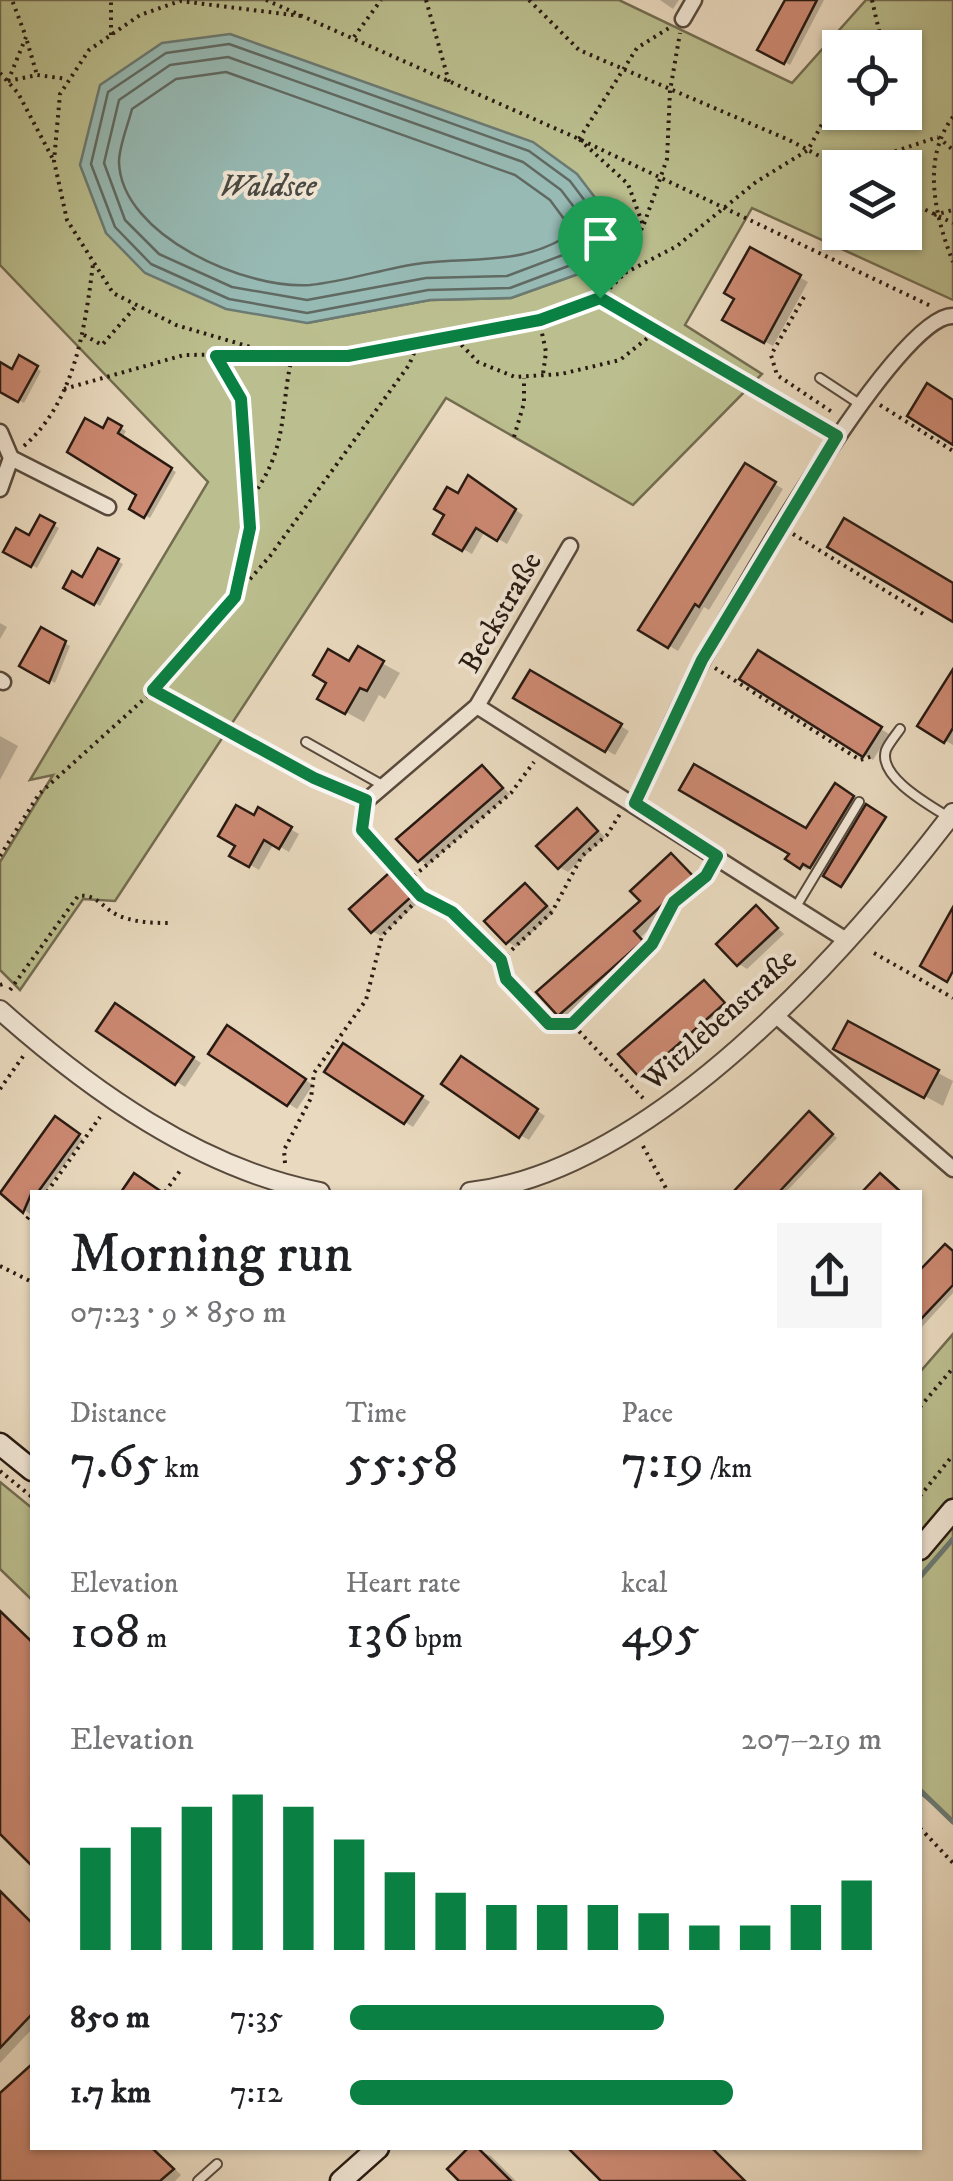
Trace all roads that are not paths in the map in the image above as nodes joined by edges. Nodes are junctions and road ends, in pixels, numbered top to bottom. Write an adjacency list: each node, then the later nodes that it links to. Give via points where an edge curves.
1 (694, 0): 2 (street)
2 (683, 18)
3 (951, 315): 5 (street, via 917,336)
4 (820, 378): 5 (lane)
5 (864, 401): 16 (street, via 702,660)
6 (0, 432): 7 (street)
7 (11, 458): 8 (street); 9 (street)
8 (0, 489)
9 (108, 507)
10 (570, 546): 11 (street, Beckstraße)
11 (476, 706): 14 (street, Beckstraße); 16 (street, Beckstraße)
12 (900, 729): 18 (lane, via 885,752 886,765)
13 (306, 742): 14 (lane)
14 (384, 786): 15 (street, Beckstraße)
15 (366, 800)
16 (632, 802): 19 (street, Beckstraße)
17 (859, 802): 19 (lane)
18 (951, 816): 20 (street, Witzlebenstraße)
19 (797, 905): 20 (street, Beckstraße)
20 (846, 940): 22 (street, Witzlebenstraße)
21 (0, 1010): 25 (street, via 60,1061 208,1157)
22 (774, 1014): 23 (street); 24 (street, Witzlebenstraße, via 630,1133)
23 (953, 1169)
24 (528, 1187): 26 (street, Witzlebenstraße)
25 (309, 1190)
26 (493, 1190)
27 (0, 1444): 28 (main road)
28 (30, 1468)
29 (953, 1510): 30 (main road)
30 (922, 1546)
31 (376, 2150): 34 (main road)
32 (217, 2164): 33 (lane)
33 (198, 2181)
34 (341, 2181)

